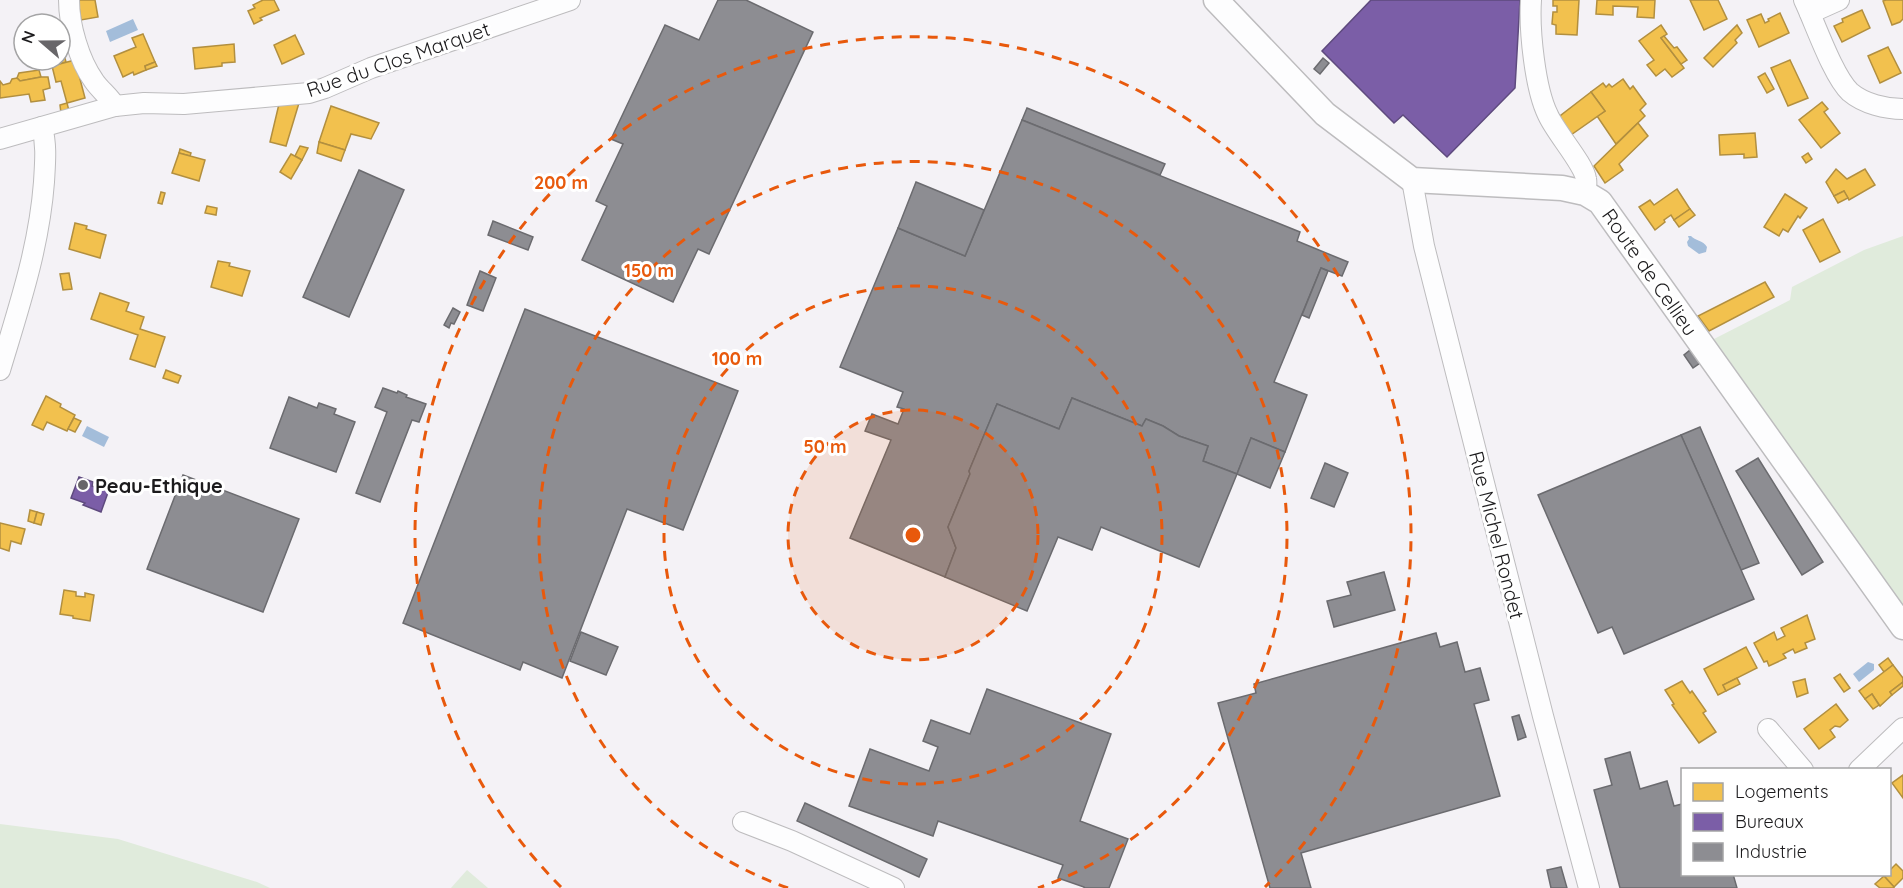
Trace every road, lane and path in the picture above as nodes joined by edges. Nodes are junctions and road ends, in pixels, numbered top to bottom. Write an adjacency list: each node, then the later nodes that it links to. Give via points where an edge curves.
1 (69, 0): 7 (street, via 76,42 94,81)
2 (570, 0): 7 (street, Rue du Clos Marquet, via 309,93)
3 (1216, 0): 11 (street, via 1325,114)
4 (1531, 0): 12 (street, via 1541,97 1546,114 1583,171 1587,180)
5 (1839, 0): 6 (street)
6 (1807, 6): 8 (street, via 1839,76 1851,92 1869,103)
7 (115, 106): 9 (street, Rue du Clos Marquet)
8 (1903, 110)
9 (42, 128): 10 (street, Rue du Clos Marquet); 13 (street, via 46,154 37,237)
10 (0, 139)
11 (1412, 180): 12 (street, Route de Cellieu, via 1562,188); 21 (street, Rue Michel Rondet, via 1424,246)
12 (1585, 193): 14 (street, Route de Cellieu, via 1600,202)
13 (0, 370)
14 (1903, 627)
15 (1903, 728): 18 (street)
16 (1768, 729): 17 (street)
17 (1801, 768)
18 (1861, 768)
19 (743, 822): 20 (street)
20 (894, 888)
21 (1589, 888)

